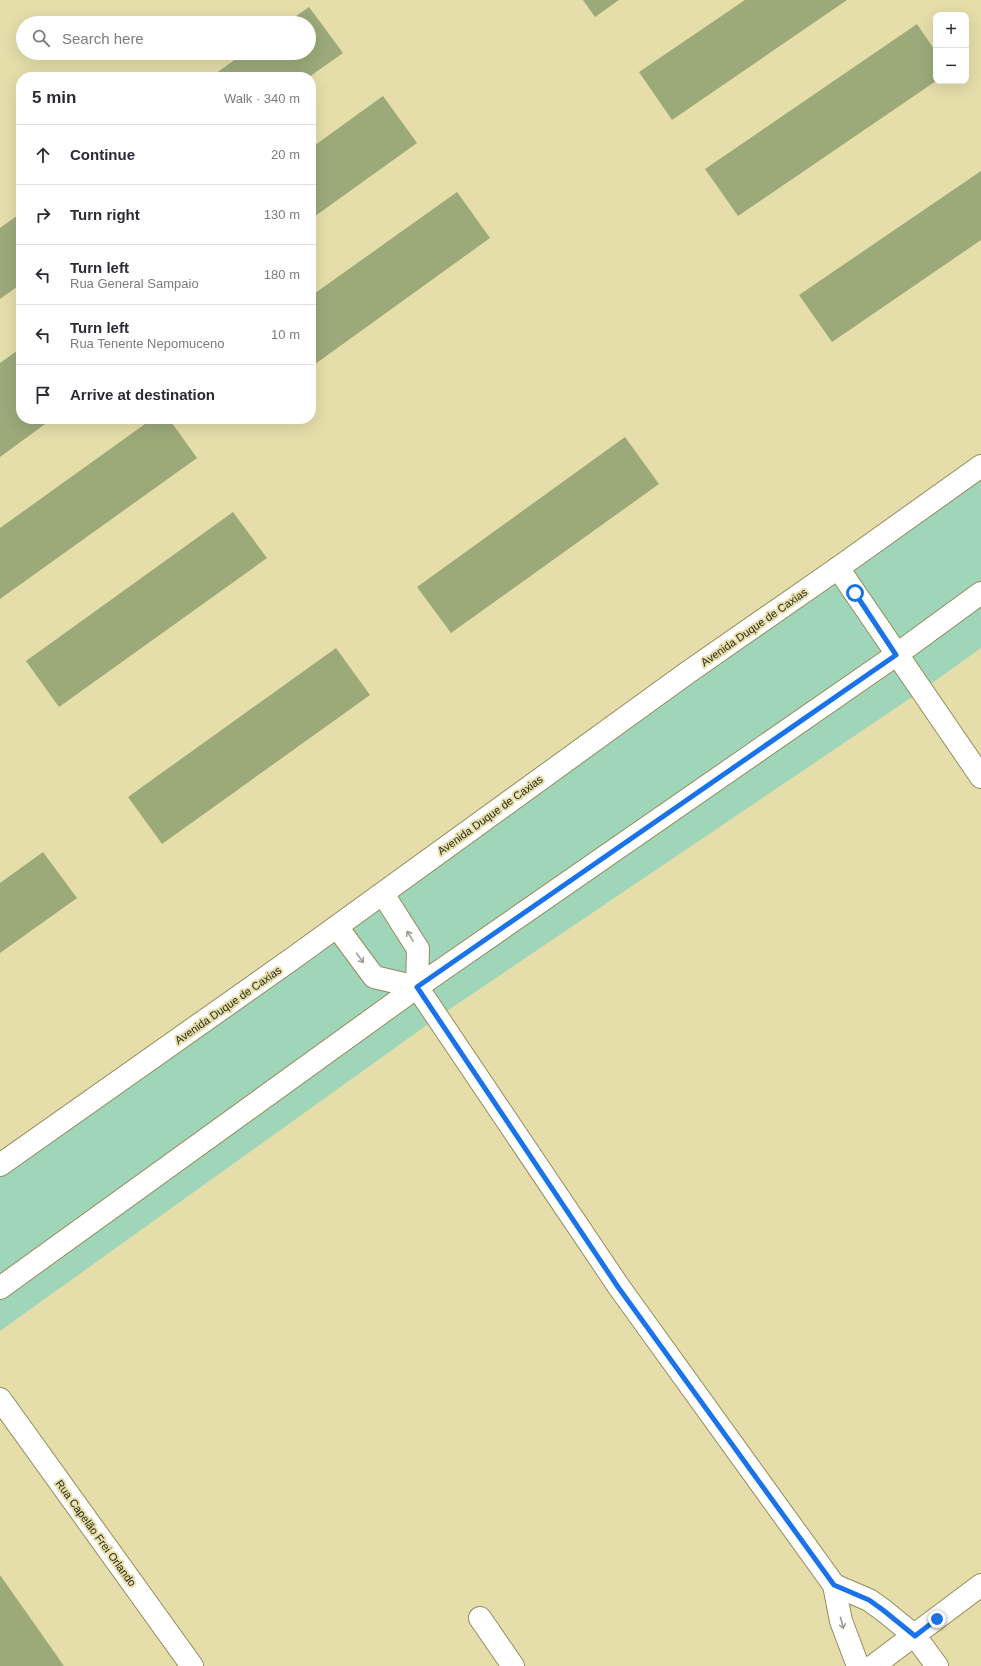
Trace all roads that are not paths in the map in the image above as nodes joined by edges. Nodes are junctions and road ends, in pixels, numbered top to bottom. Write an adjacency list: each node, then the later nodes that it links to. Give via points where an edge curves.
1 (981, 466): 2 (street, Avenida Duque de Caxias)
2 (838, 568): 4 (street); 6 (street, Avenida Duque de Caxias, via 681,677)
3 (981, 593): 4 (street)
4 (896, 655): 5 (street); 8 (street)
5 (981, 777)
6 (383, 894): 7 (street, Avenida Duque de Caxias); 8 (street, one-way to 6, via 418,949)
7 (337, 927): 8 (street, one-way to 8, via 374,977); 9 (street, Avenida Duque de Caxias)
8 (417, 987): 10 (street); 12 (street, via 618,1287)
9 (0, 1165)
10 (0, 1288)
11 (2, 1407): 16 (street, Rua Capelão Frei Orlando)
12 (834, 1585): 15 (street, via 869,1600); 18 (street, one-way to 18, via 841,1622)
13 (981, 1585): 15 (street)
14 (480, 1618): 17 (street)
15 (915, 1636): 19 (street); 20 (street)
16 (192, 1666)
17 (513, 1666)
18 (858, 1666)
19 (873, 1666)
20 (937, 1666)

